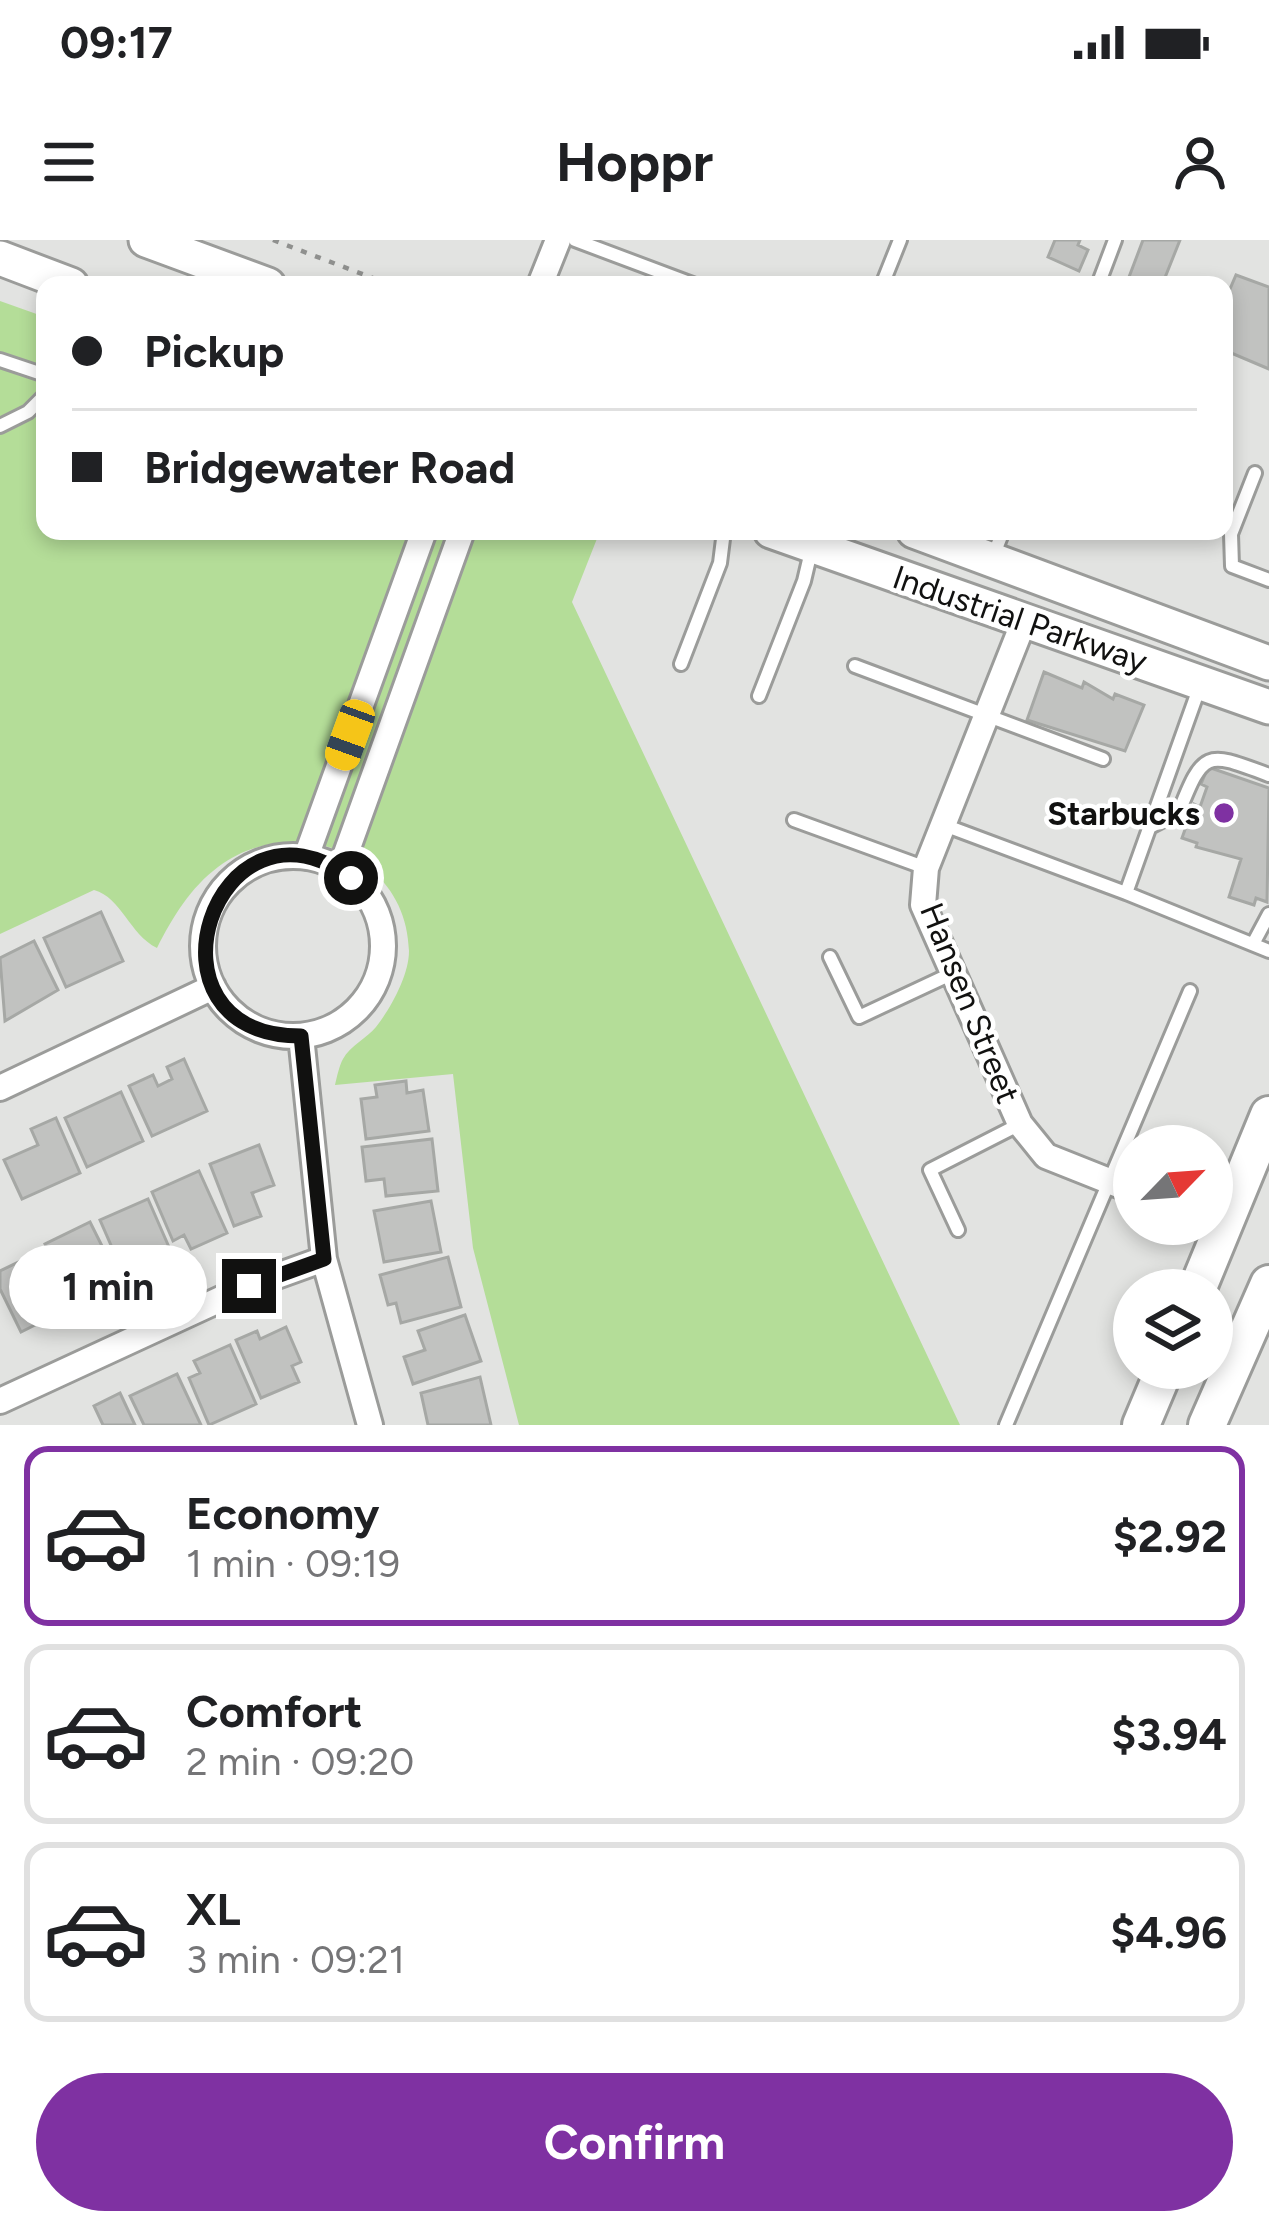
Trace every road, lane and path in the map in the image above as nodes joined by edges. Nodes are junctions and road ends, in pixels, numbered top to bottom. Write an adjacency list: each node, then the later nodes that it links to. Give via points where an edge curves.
1 (146, 240): 7 (main road)
2 (273, 240): 11 (path)
3 (558, 240): 12 (street)
4 (575, 240): 13 (lane)
5 (899, 240): 14 (lane)
6 (1115, 240): 15 (lane)
7 (186, 247): 10 (main road)
8 (0, 258): 9 (main road)
9 (47, 276)
10 (249, 276)
11 (368, 276)
12 (544, 276)
13 (671, 276)
14 (885, 276)
15 (1101, 276)
16 (0, 360): 17 (lane)
17 (36, 371)
18 (36, 404): 19 (lane)
19 (0, 426)
20 (1255, 473): 21 (lane)
21 (1233, 529)
22 (421, 540): 44 (street)
23 (459, 540): 46 (street)
24 (723, 540): 33 (lane)
25 (797, 540): 28 (main road, Industrial Parkway)
26 (964, 540): 29 (main road, Industrial Parkway)
27 (1231, 540): 30 (lane, via 1232,566)
28 (812, 545): 31 (main road, Industrial Parkway); 36 (lane)
29 (997, 546): 32 (main road, Industrial Parkway)
30 (1269, 580)
31 (1024, 621): 35 (main road, Industrial Parkway); 38 (street, Hansen Street)
32 (1269, 663)
33 (681, 664)
34 (855, 666): 38 (lane)
35 (1201, 682): 37 (main road, Industrial Parkway); 43 (lane)
36 (759, 697)
37 (1269, 707)
38 (986, 715): 39 (lane); 42 (street, Hansen Street)
39 (1103, 759)
40 (1269, 775): 43 (lane, via 1208,758 1198,764 1180,812)
41 (794, 820): 45 (lane)
42 (943, 825): 45 (street, Hansen Street); 47 (lane)
43 (1149, 827): 47 (lane)
44 (306, 857): 46 (street); 53 (street, via 260,862 219,896 203,947)
45 (926, 868): 52 (street, Hansen Street, via 923,905)
46 (340, 870): 55 (street, via 375,908 382,962 351,1015)
47 (1126, 892): 49 (lane)
48 (1269, 914): 49 (lane)
49 (1253, 944): 50 (lane)
50 (1269, 951)
51 (830, 957): 52 (lane, via 859,1017)
52 (953, 973): 58 (street, Hansen Street)
53 (213, 987): 55 (street, via 248,1024); 56 (street)
54 (1190, 991): 59 (lane)
55 (301, 1036): 63 (street)
56 (0, 1088)
57 (1269, 1115): 61 (main road)
58 (1020, 1124): 59 (street, Hansen Street, via 1046,1156); 62 (lane, via 930,1170)
59 (1108, 1181): 60 (street, Hansen Street); 68 (lane)
60 (1113, 1183)
61 (1233, 1191)
62 (958, 1230)
63 (324, 1259): 66 (street); 67 (street)
64 (1269, 1284): 70 (main road)
65 (1156, 1389): 69 (main road)
66 (0, 1401)
67 (370, 1425)
68 (1006, 1425)
69 (1141, 1425)
70 (1207, 1425)

